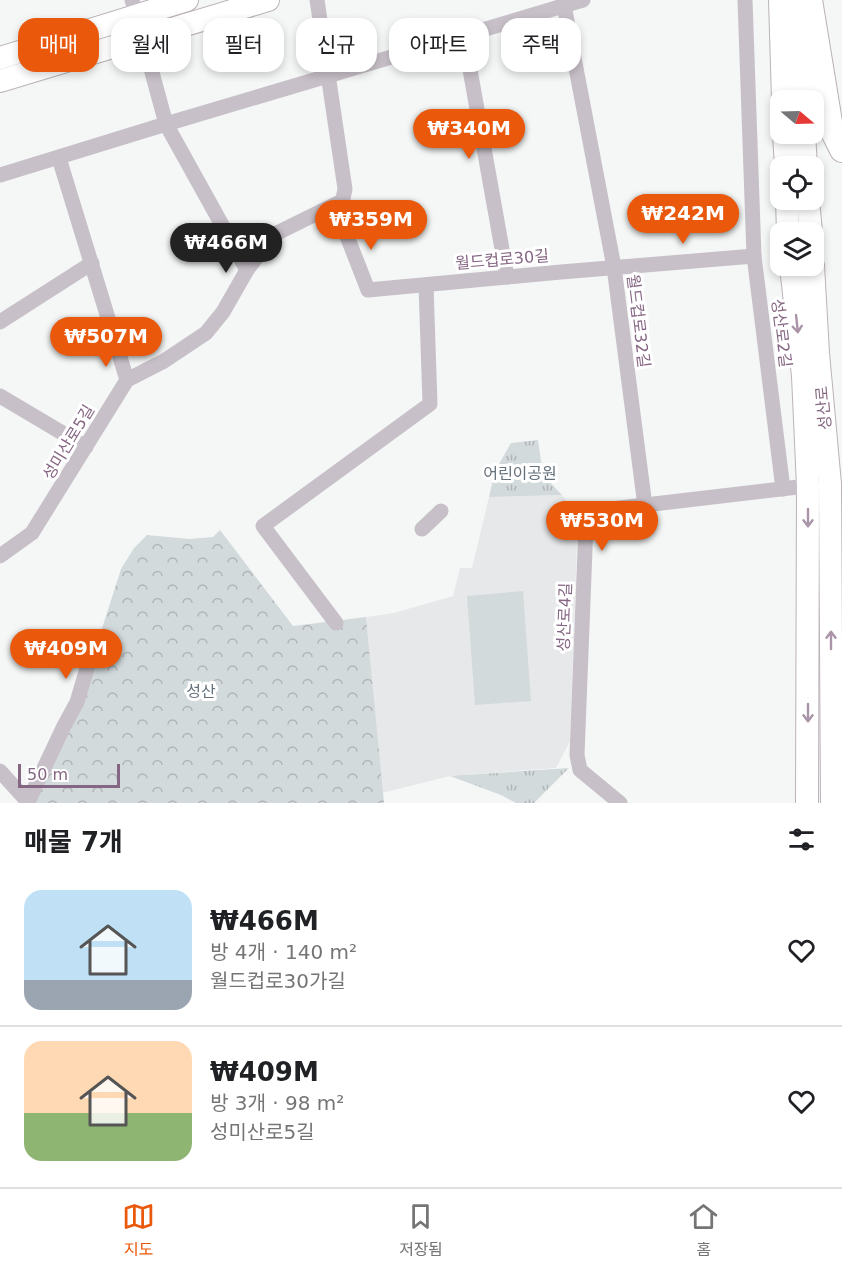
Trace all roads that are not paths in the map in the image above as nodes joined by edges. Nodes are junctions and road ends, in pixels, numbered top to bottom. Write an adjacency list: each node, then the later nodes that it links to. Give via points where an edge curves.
1 (187, 0): 11 (main road)
2 (268, 0): 10 (main road)
3 (317, 0): 19 (street, 월드컵로30길)
4 (583, 0): 9 (street)
5 (745, 0): 28 (street, 성산로2길)
6 (780, 0): 21 (main road)
7 (800, 0): 22 (main road)
8 (810, 0): 24 (highway, via 831,128)
9 (564, 3): 13 (street); 30 (street, 월드컵로32길)
10 (240, 4): 12 (main road)
11 (134, 8): 15 (main road)
12 (191, 22)
13 (489, 28)
14 (111, 48): 20 (main road)
15 (0, 58)
16 (389, 59): 19 (street)
17 (151, 72): 23 (street)
18 (470, 72): 34 (street)
19 (328, 77): 23 (street); 27 (street, 월드컵로30길, via 345,189)
20 (0, 81)
21 (783, 90)
22 (802, 90)
23 (166, 124): 25 (street); 31 (street)
24 (842, 150)
25 (59, 158): 26 (street); 29 (street)
26 (0, 175)
27 (342, 201): 31 (street, via 273,235); 35 (street, 월드컵로30길, via 340,213 369,290)
28 (754, 256): 30 (street, 월드컵로30길); 41 (street, 성산로2길)
29 (92, 263): 36 (street); 37 (street)
30 (614, 267): 34 (street, 월드컵로30길); 42 (street, 월드컵로32길)
31 (247, 270): 37 (street, via 206,333)
32 (792, 276): 40 (main road, one-way to 40)
33 (814, 276): 40 (main road, 성산로)
34 (507, 277): 35 (street, 월드컵로30길)
35 (426, 285): 46 (street, via 430,404 263,526)
36 (0, 322)
37 (127, 380): 39 (street, 성미산로5길)
38 (0, 396): 39 (street)
39 (86, 447): 45 (street, 성미산로5길, via 32,533)
40 (819, 485): 41 (street, 성산로4길); 50 (main road, one-way to 50); 51 (main road, 성산로, one-way to 40)
41 (783, 489): 42 (street, 성산로4길)
42 (645, 506): 49 (street, 성산로4길, via 594,511 587,518 577,755 580,770)
43 (441, 511): 44 (street)
44 (422, 529)
45 (0, 556)
46 (336, 623)
47 (94, 645): 48 (street, via 77,702 28,802)
48 (0, 771)
49 (620, 803)
50 (807, 803)
51 (832, 803)

